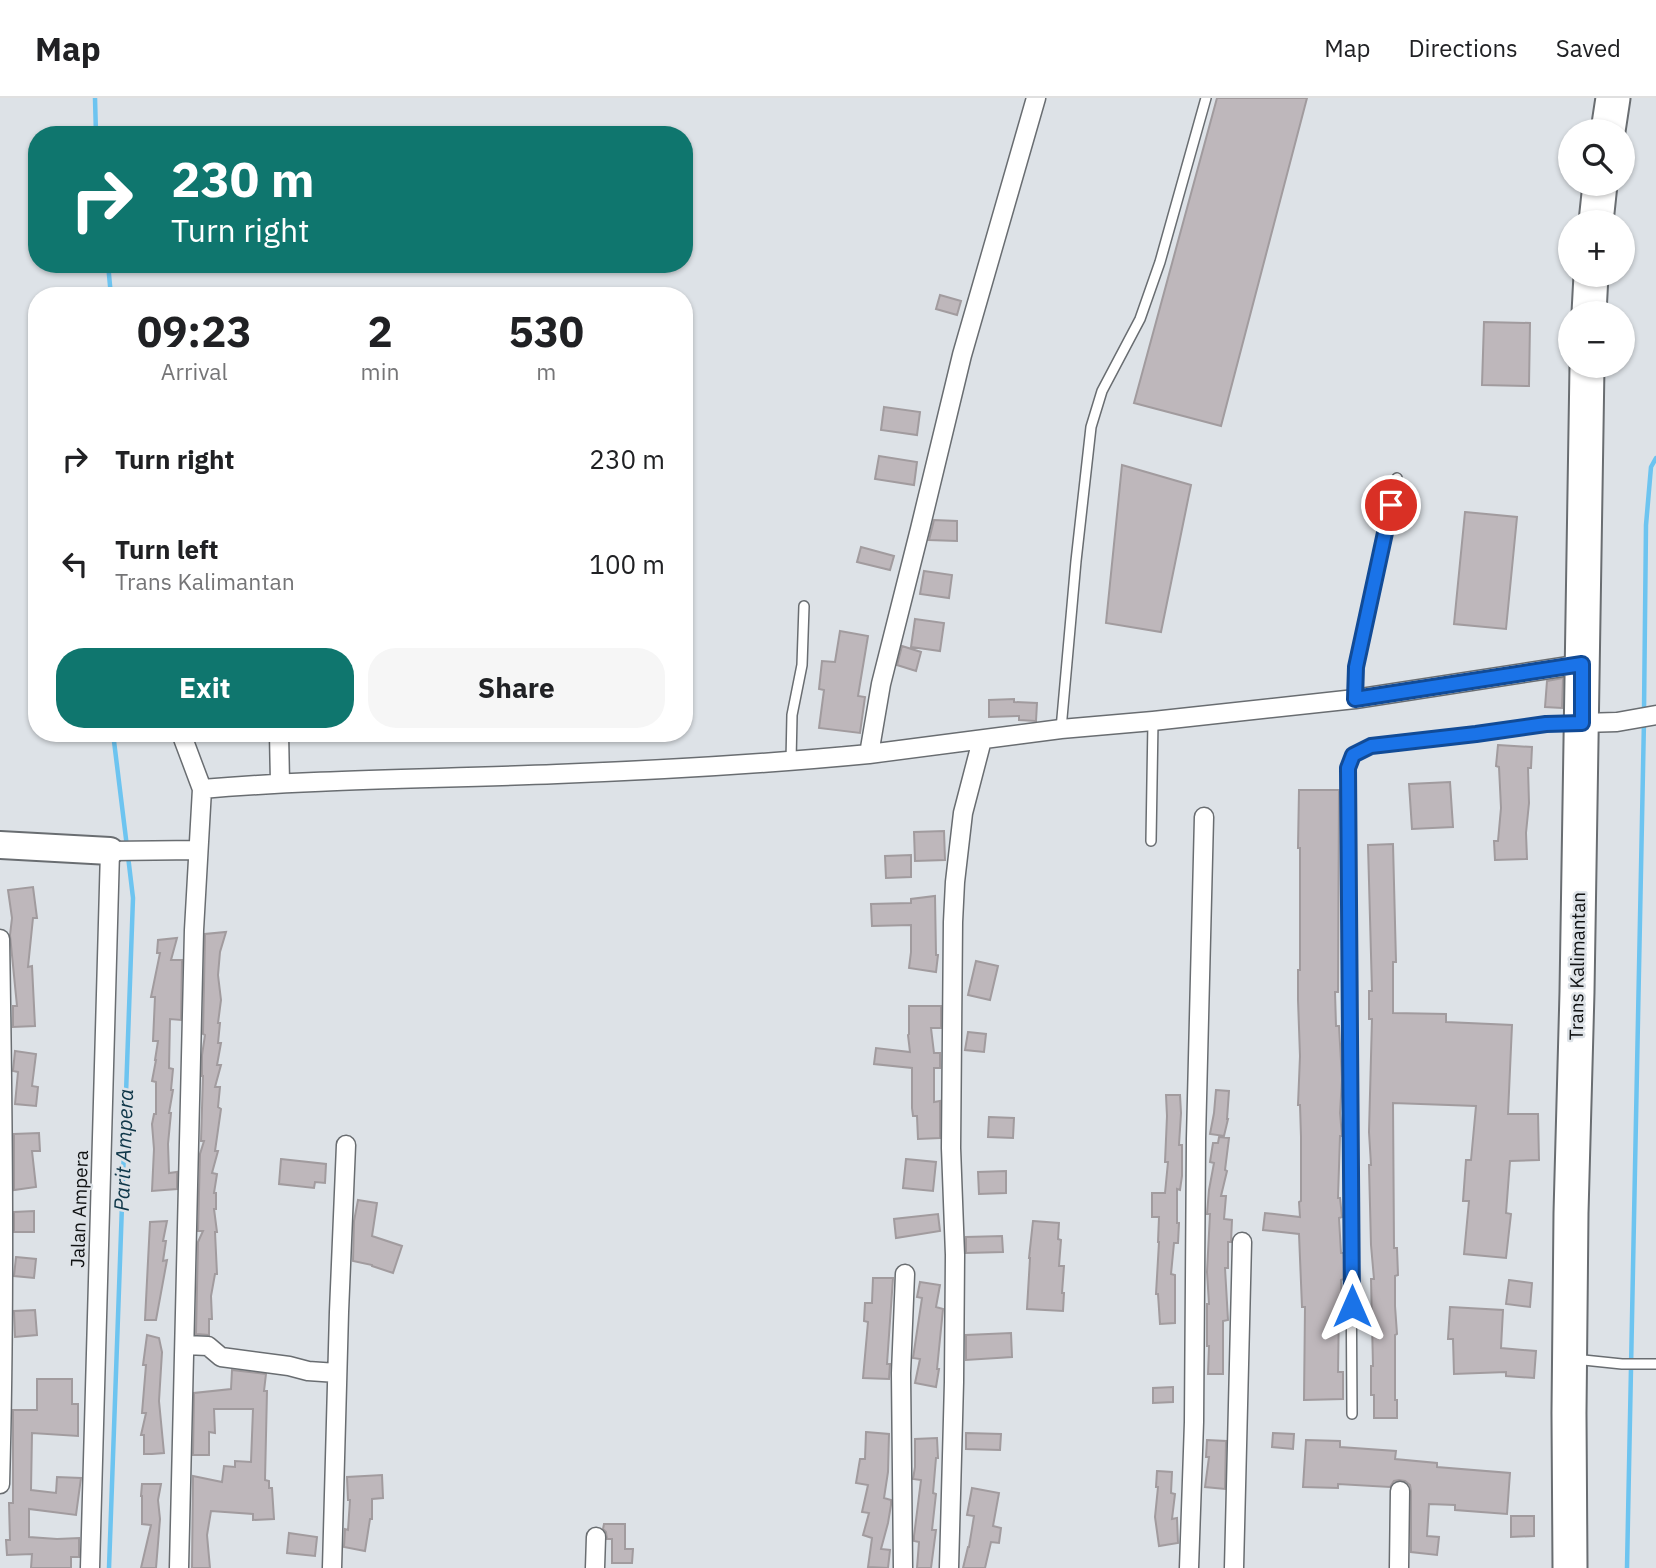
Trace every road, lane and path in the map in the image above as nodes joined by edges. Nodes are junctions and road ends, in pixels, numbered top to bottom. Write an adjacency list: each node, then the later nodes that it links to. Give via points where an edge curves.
1 (1035, 98): 17 (street, via 958,368 881,684)
2 (1206, 98): 13 (lane, via 1160,262 1139,318 1102,391 1091,427)
3 (1613, 98): 4 (highway)
4 (1610, 119)
5 (1587, 378): 8 (highway, Trans Kalimantan)
6 (1397, 478): 9 (lane, via 1356,667)
7 (804, 606): 18 (lane)
8 (1582, 664): 9 (street); 12 (highway, Trans Kalimantan)
9 (1355, 699): 11 (street)
10 (1646, 717): 12 (street)
11 (1153, 721): 13 (street); 22 (lane)
12 (1582, 723): 31 (highway, Trans Kalimantan); 34 (lane, via 1371,746 1353,755 1348,768)
13 (1061, 729): 14 (street)
14 (982, 740): 17 (street); 44 (street, via 963,813 953,922 955,1255)
15 (184, 742): 20 (street)
16 (279, 742): 19 (street)
17 (869, 754): 18 (street)
18 (791, 761): 19 (street)
19 (280, 783): 20 (street)
20 (202, 789): 24 (street)
21 (1203, 817): 45 (street)
22 (1151, 841)
23 (0, 845): 25 (street)
24 (198, 850): 25 (street, via 143,850); 30 (street)
25 (113, 857): 39 (street, Jalan Ampera)
26 (0, 939): 35 (street)
27 (346, 1145): 33 (street)
28 (1242, 1242): 46 (street)
29 (905, 1274): 43 (street)
30 (184, 1345): 33 (street, via 208,1346 221,1357); 40 (street)
31 (1570, 1358): 32 (lane); 38 (highway, Trans Kalimantan)
32 (1656, 1364)
33 (337, 1373): 41 (street)
34 (1352, 1414)
35 (0, 1484)
36 (1400, 1491): 47 (street)
37 (596, 1536): 42 (street)
38 (1570, 1567)
39 (90, 1568)
40 (179, 1568)
41 (332, 1568)
42 (595, 1568)
43 (903, 1568)
44 (949, 1568)
45 (1189, 1568)
46 (1234, 1568)
47 (1399, 1568)

